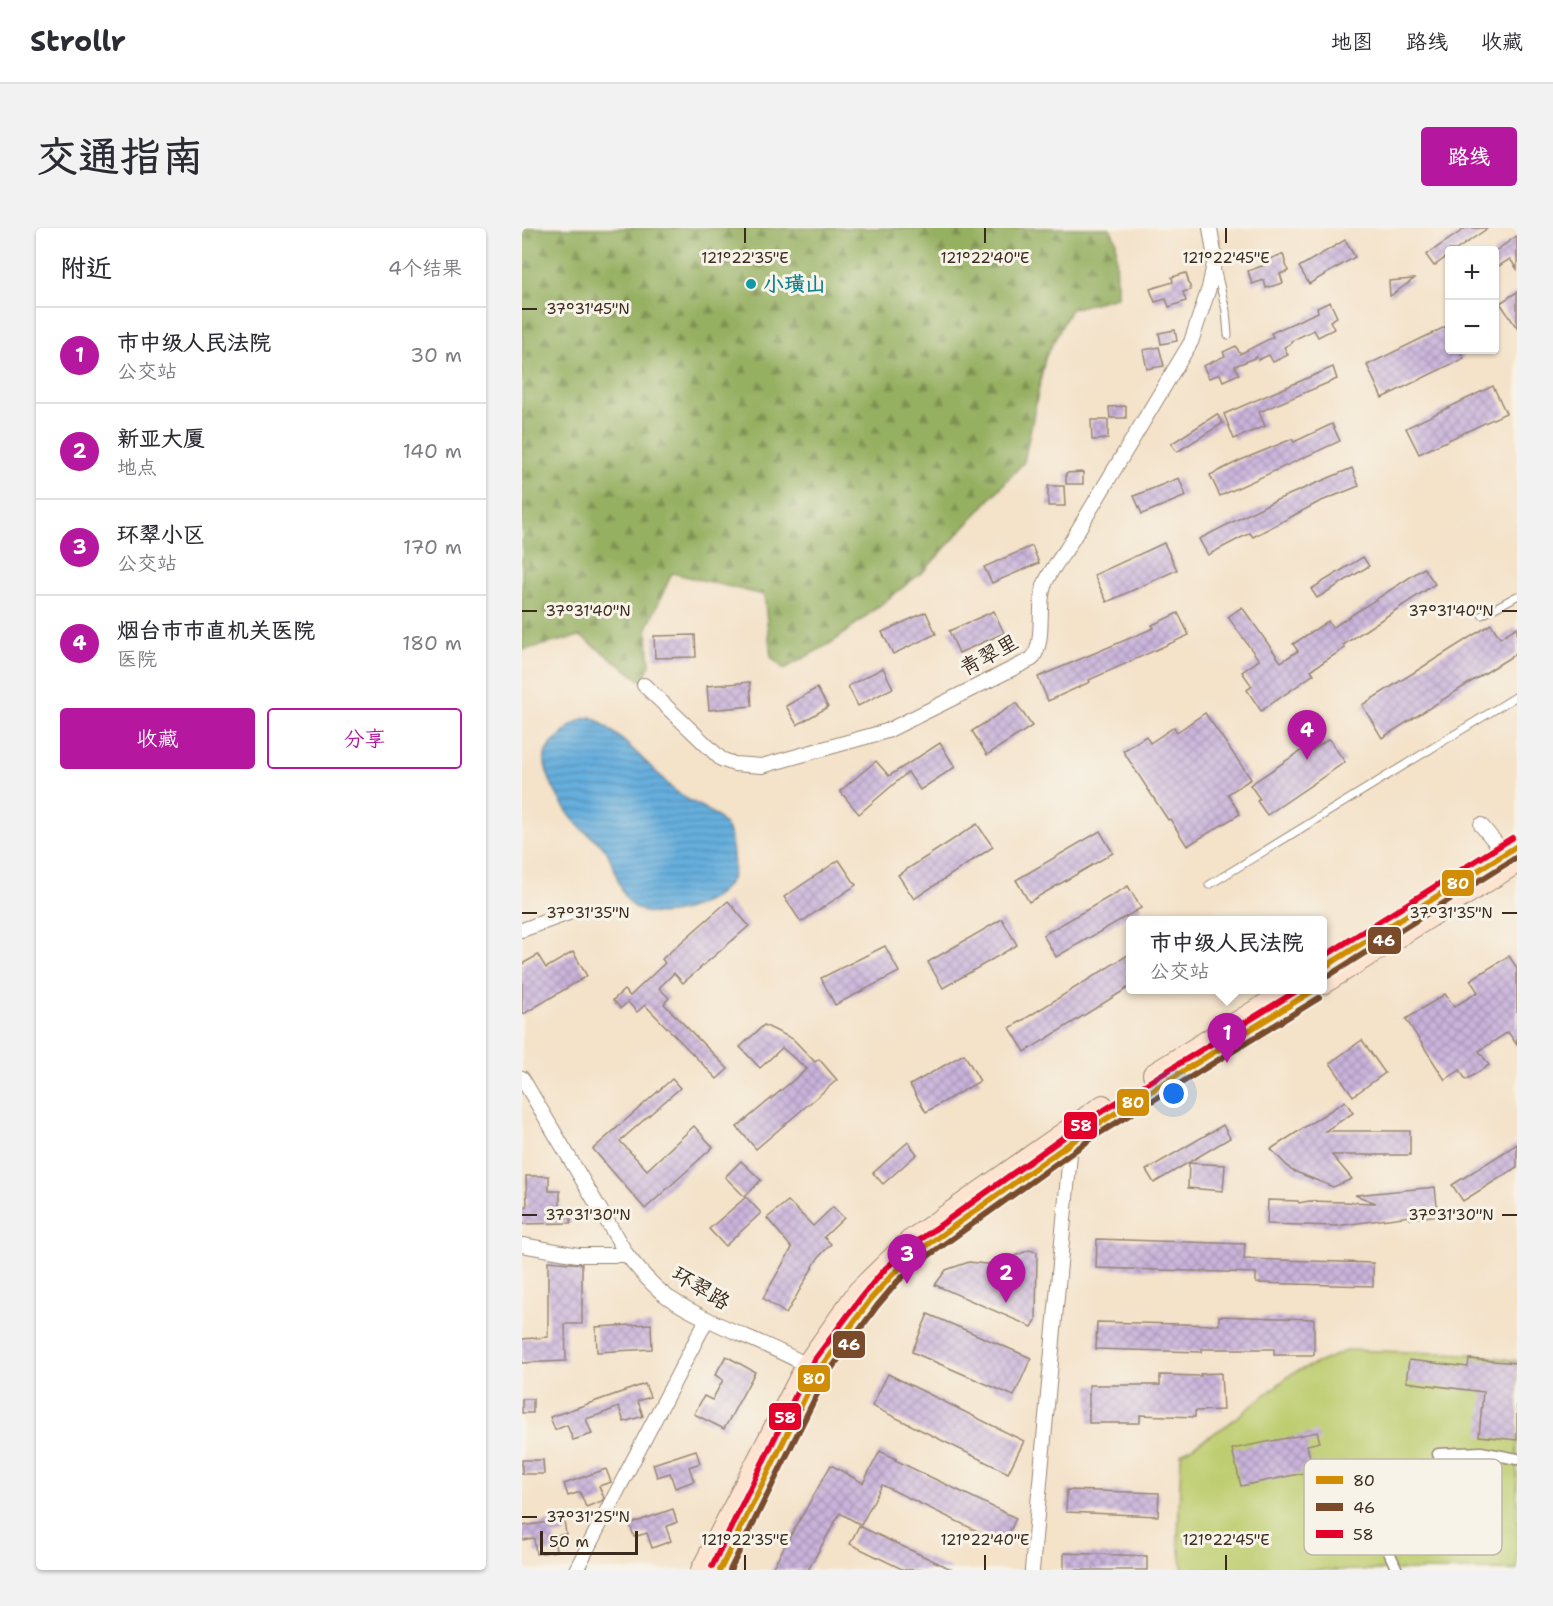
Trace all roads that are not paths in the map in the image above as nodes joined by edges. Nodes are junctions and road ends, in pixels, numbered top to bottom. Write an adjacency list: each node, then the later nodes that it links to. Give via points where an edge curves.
1 (1210, 228): 2 (street, 青翠里)
2 (1215, 259): 3 (lane); 6 (street, 青翠里, via 1191,342 1044,585 1038,645 1032,658 887,731 762,766 721,759)
3 (1228, 335)
4 (1517, 596): 5 (lane)
5 (1482, 615)
6 (644, 685)
7 (1517, 696): 10 (lane)
8 (1481, 825): 9 (street)
9 (1514, 860): 13 (main road); 14 (main road)
10 (1209, 885)
11 (569, 913): 12 (street)
12 (522, 930)
13 (1327, 966)
14 (1327, 981)
15 (1282, 994): 18 (main road)
16 (1308, 994): 18 (main road, via 1090,1129)
17 (522, 1078): 20 (street, 环翠路)
18 (1067, 1137): 22 (main road, via 892,1275); 29 (street)
19 (522, 1245): 20 (street, via 578,1254)
20 (627, 1255): 21 (street, 环翠路, via 668,1297)
21 (707, 1319): 22 (street, 环翠路); 26 (street)
22 (812, 1368): 27 (main road); 28 (main road)
23 (1440, 1459): 24 (street, via 1438,1454 1480,1452)
24 (1517, 1459)
25 (1390, 1555): 30 (street)
26 (576, 1570)
27 (701, 1570)
28 (720, 1570)
29 (1032, 1570)
30 (1397, 1570)

